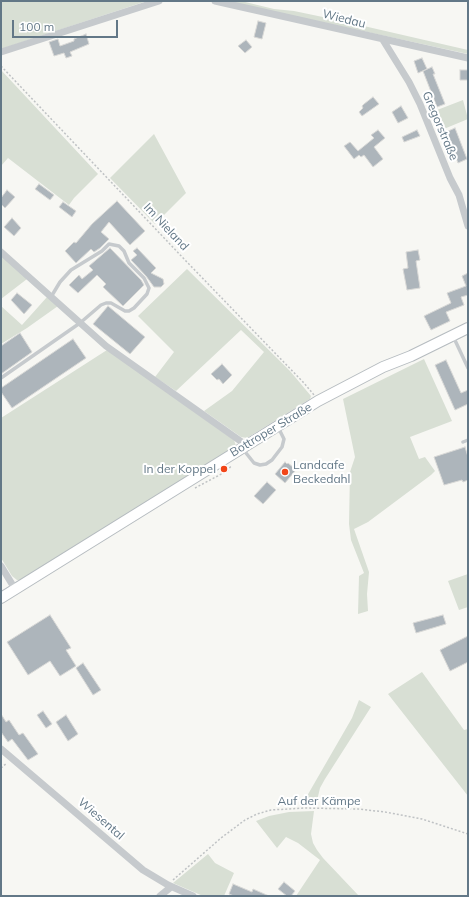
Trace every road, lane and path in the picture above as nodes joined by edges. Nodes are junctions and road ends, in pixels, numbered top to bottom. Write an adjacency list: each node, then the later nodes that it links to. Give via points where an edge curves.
1 (159, 1): 4 (street)
2 (215, 1): 3 (street, Wiedau)
3 (383, 40): 5 (street, Wiedau); 7 (street, Gregorstraße, via 420,104 459,195)
4 (1, 52)
5 (468, 58)
6 (1, 66): 15 (path, Im Nieland, via 304,383)
7 (467, 221)
8 (1, 252): 9 (street)
9 (51, 297): 10 (street); 10 (lane, via 60,282 72,270 109,244 119,246 129,263 147,282 147,294 129,311 106,303)
10 (80, 323): 14 (lane); 19 (street, via 106,346)
11 (468, 328): 12 (main road, Bottroper Straße)
12 (452, 335): 13 (lane); 15 (main road, Bottroper Straße)
13 (468, 368)
14 (1, 378)
15 (318, 401): 16 (main road, Bottroper Straße)
16 (278, 426): 19 (main road, Bottroper Straße); 19 (lane, via 284,439 282,447 266,464 254,463)
17 (468, 440): 18 (lane)
18 (463, 442)
19 (245, 448): 20 (path, via 226,470); 22 (main road, Bottroper Straße)
20 (191, 490)
21 (1, 566): 22 (street)
22 (16, 589): 23 (main road, Bottroper Straße)
23 (1, 598)
24 (1, 749): 26 (street, Wiesental, via 143,870)
25 (468, 834): 26 (path, Auf der Kämpe, via 422,819 385,812 304,808 271,810 245,820)
26 (169, 886): 27 (street); 28 (street, Wiesental)
27 (160, 896)
28 (193, 896)

